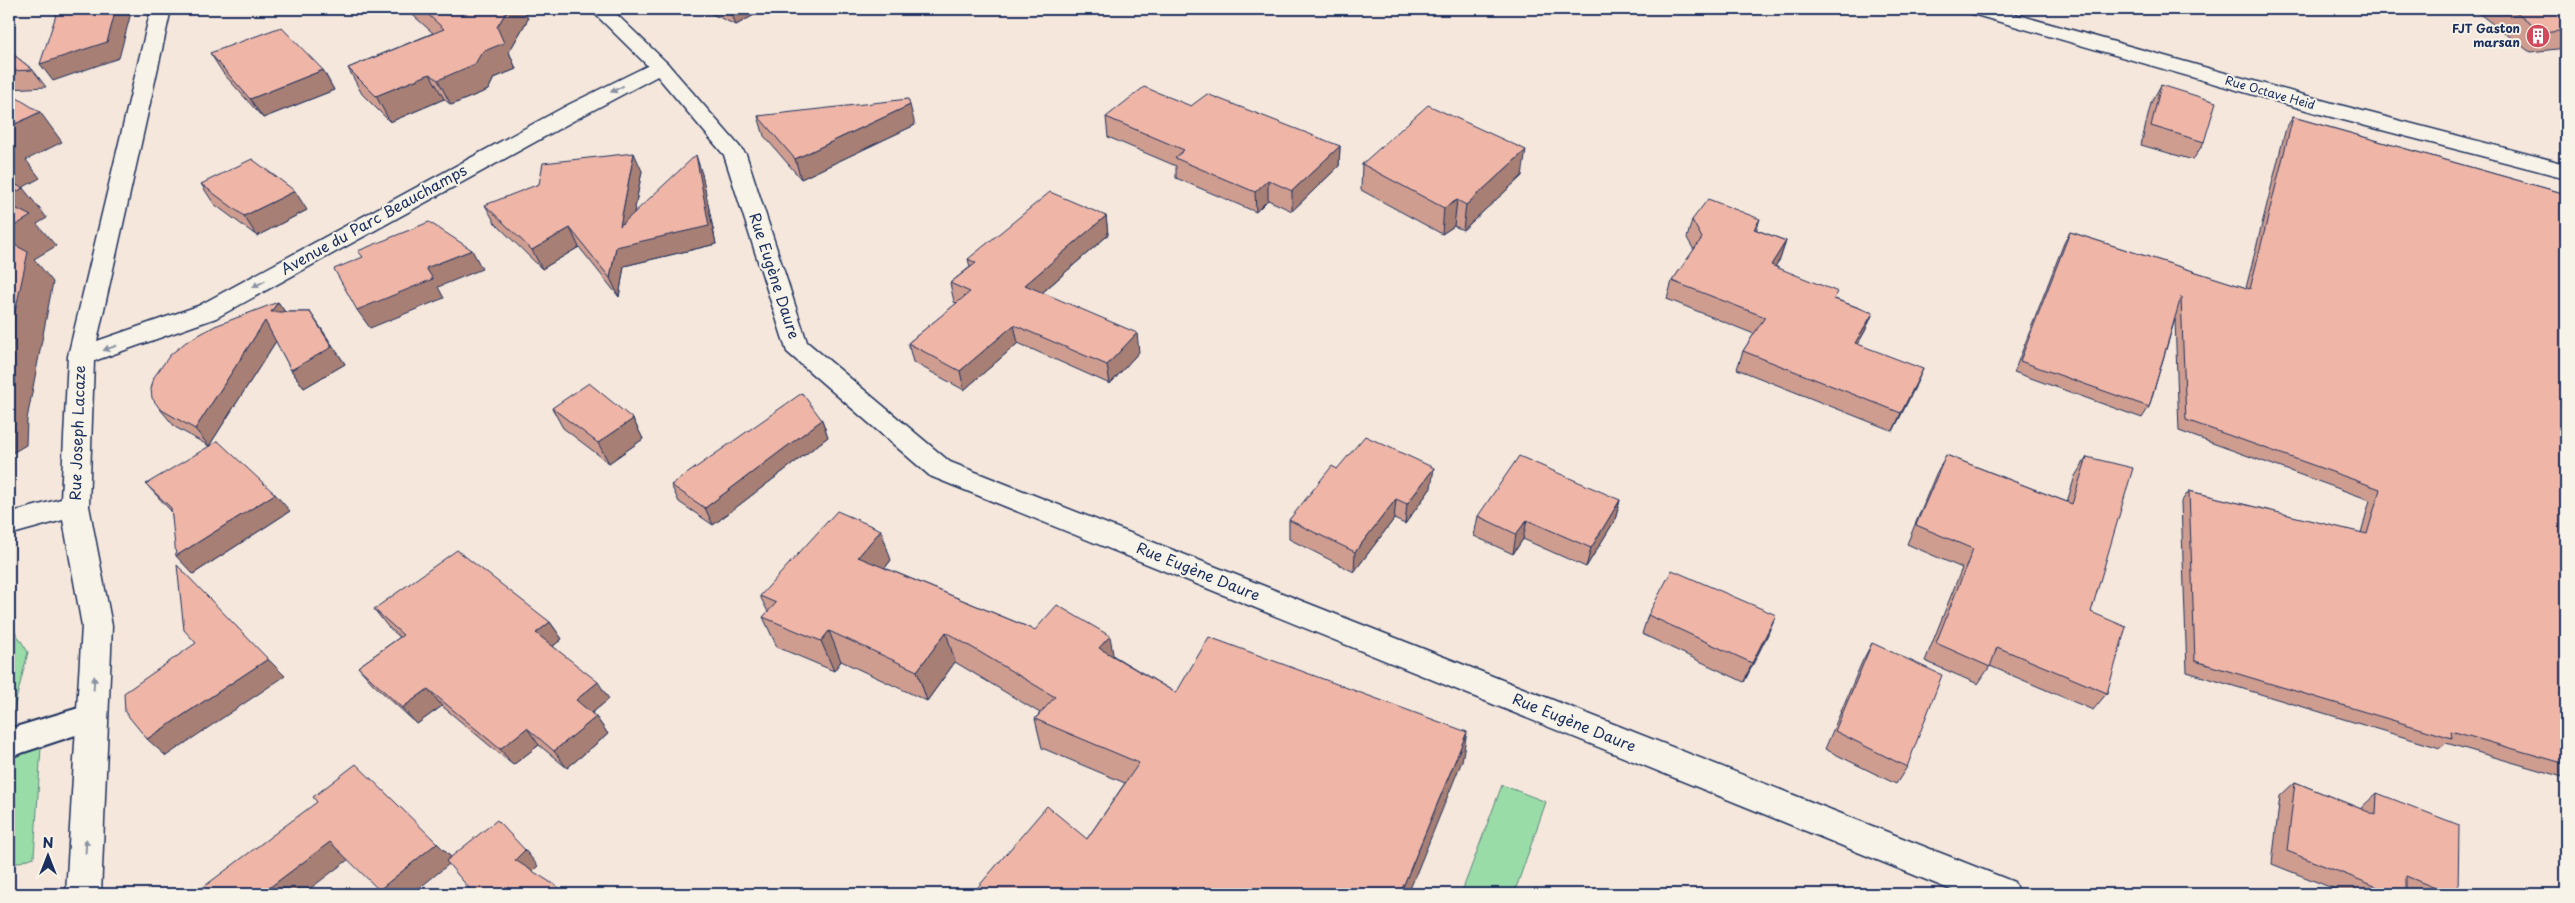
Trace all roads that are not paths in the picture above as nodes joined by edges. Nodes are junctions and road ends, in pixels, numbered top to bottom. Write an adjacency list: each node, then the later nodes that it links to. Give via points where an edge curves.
1 (161, 9): 6 (street, Rue Joseph Lacaze)
2 (600, 9): 4 (street, Rue Eugène Daure)
3 (1976, 9): 5 (street, Rue Octave Heid, via 2328,109)
4 (660, 67): 6 (street, Avenue du Parc Beauchamps, one-way to 6, via 207,312); 12 (street, Rue Eugène Daure, via 735,154 796,346 940,469)
5 (2566, 171)
6 (81, 356): 7 (street, Rue Joseph Lacaze)
7 (75, 506): 8 (street); 9 (street, Rue Joseph Lacaze, one-way to 7, via 96,626)
8 (9, 524)
9 (92, 717): 10 (lane); 11 (street, Rue Joseph Lacaze, one-way to 9)
10 (9, 744)
11 (83, 894)
12 (2002, 894)

